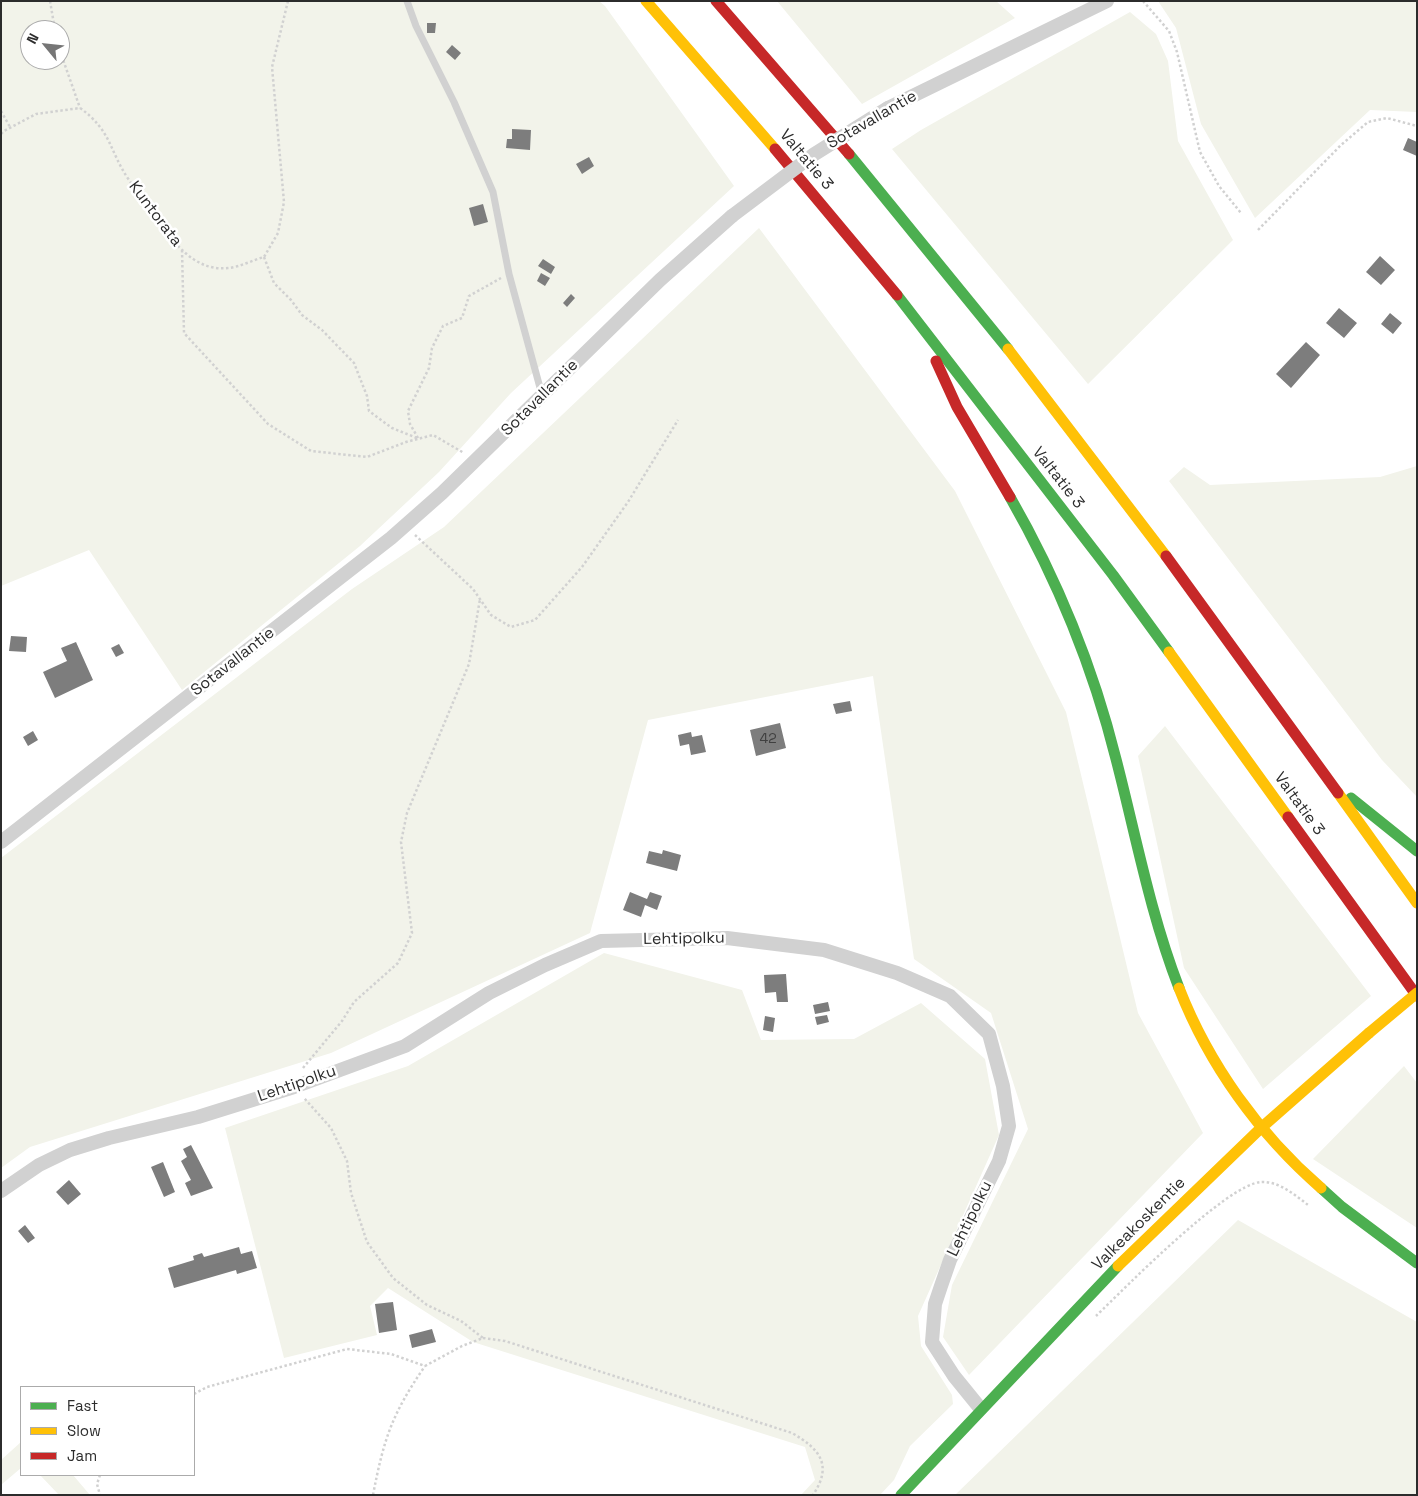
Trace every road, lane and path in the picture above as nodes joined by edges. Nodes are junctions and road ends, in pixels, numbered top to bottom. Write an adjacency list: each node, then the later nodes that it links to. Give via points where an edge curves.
1 (50, 1): 8 (path)
2 (288, 1): 18 (path, via 272,67 284,202 278,233)
3 (407, 1): 19 (lane, via 493,192)
4 (646, 1): 20 (main road, Valtatie 3, via 748,116)
5 (716, 1): 27 (main road, via 792,86 987,322 1149,533)
6 (1107, 1): 21 (street, Sotavallantie, bridge, via 888,108 813,155 732,216 660,280)
7 (1144, 1): 15 (path, via 1169,31 1177,52 1200,152 1219,186)
8 (53, 20)
9 (67, 70): 10 (path)
10 (80, 108): 13 (path, via 36,114); 17 (path, Kuntorata, via 96,119 128,179 166,234)
11 (1, 111): 13 (path)
12 (1417, 126): 16 (path, via 1387,118 1368,122 1341,145)
13 (10, 128): 14 (path)
14 (1, 134)
15 (1241, 213)
16 (1258, 230)
17 (182, 250): 18 (path, Kuntorata, via 204,265 227,268); 23 (path, via 184,333 268,424 311,451 367,457)
18 (264, 257): 23 (path, via 274,283 302,315 322,330 354,363 367,396 369,411 392,428)
19 (508, 274): 21 (lane); 23 (path, via 469,296 462,318 443,326 432,348 429,368 408,411)
20 (920, 324): 31 (main road, Valtatie 3, via 1113,575); 33 (main road, via 957,407 1030,532 1062,598 1092,676 1116,758 1142,873 1164,949 1192,1021 1216,1064)
21 (542, 395): 24 (street, Sotavallantie)
22 (678, 420): 26 (path, via 628,502 582,567 535,620 510,627 491,615)
23 (418, 439): 24 (path, via 433,436)
24 (476, 460): 25 (street, Sotavallantie)
25 (406, 526): 26 (path); 28 (street, Sotavallantie)
26 (480, 599): 32 (path, via 469,664 407,814 401,842 412,933 398,963 354,1002 303,1068)
27 (1330, 782): 29 (main road); 30 (main road)
28 (1, 842)
29 (1417, 851)
30 (1417, 903)
31 (1417, 994): 33 (main road, Valkeakoskentie, bridge)
32 (294, 1087): 34 (street, Lehtipolku, via 198,1117 70,1150 39,1165); 38 (path, via 331,1128 347,1161 351,1194 367,1242 393,1278 427,1305 461,1321); 41 (street, Lehtipolku, via 405,1046 489,993 545,964 601,941 727,938 824,950 897,973 950,996 990,1034 1009,1126 998,1162 950,1260 935,1304 932,1342)
33 (1261, 1127): 36 (main road, via 1289,1160 1342,1207); 41 (main road, Valkeakoskentie)
34 (1, 1191)
35 (1310, 1207): 37 (path, via 1293,1193 1274,1184 1260,1182 1244,1186 1169,1246)
36 (1417, 1263)
37 (1096, 1316)
38 (483, 1338): 39 (path); 45 (path, via 505,1341 792,1433 810,1443 823,1460 822,1482)
39 (425, 1366): 40 (path, via 391,1354 348,1349); 44 (path, via 393,1417 382,1447)
40 (195, 1394)
41 (980, 1408): 46 (main road, Valkeakoskentie)
42 (100, 1476): 43 (path, via 97,1484)
43 (100, 1495)
44 (374, 1495)
45 (813, 1495)
46 (901, 1495)

